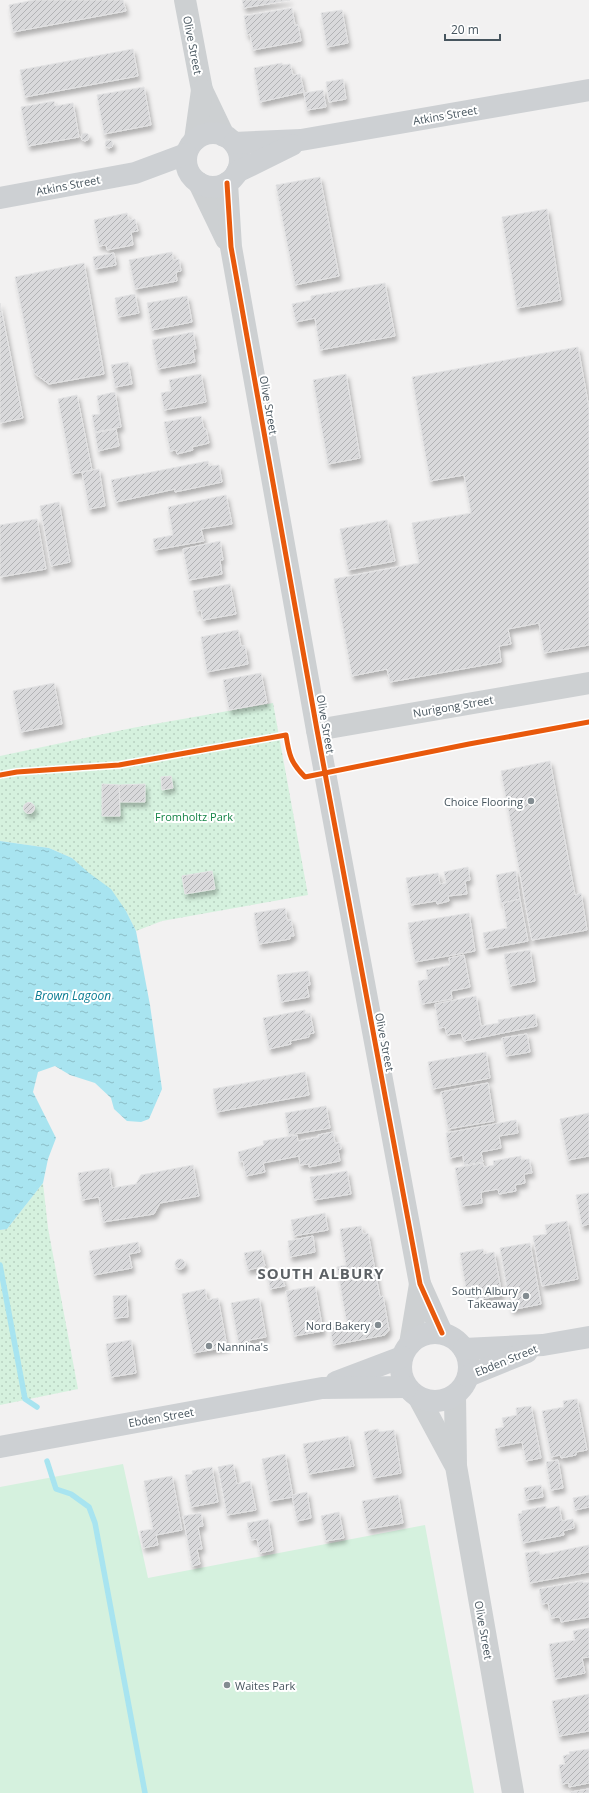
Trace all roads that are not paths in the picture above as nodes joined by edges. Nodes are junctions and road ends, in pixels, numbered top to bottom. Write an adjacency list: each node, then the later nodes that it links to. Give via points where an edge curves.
1 (185, 0): 2 (street, Olive Street)
2 (202, 90): 4 (street, Olive Street); 6 (street, Olive Street)
3 (589, 90): 5 (street, Atkins Street)
4 (229, 140): 5 (street, Atkins Street); 6 (street, via 217,133 209,133); 8 (street, via 239,157)
5 (301, 140): 8 (street, Atkins Street)
6 (191, 147): 7 (street, Atkins Street); 9 (street, via 187,169)
7 (135, 173): 9 (street, Atkins Street); 10 (street, Atkins Street)
8 (232, 177): 9 (street, via 213,187); 11 (street, Olive Street)
9 (195, 180): 11 (street, Olive Street)
10 (0, 198)
11 (231, 247): 13 (street, Olive Street)
12 (589, 683): 13 (street, Nurigong Street)
13 (317, 730): 14 (street, Olive Street)
14 (420, 1284): 15 (street, Olive Street); 19 (street, Olive Street)
15 (442, 1334): 18 (street, via 451,1337); 19 (street, via 425,1334)
16 (589, 1337): 17 (street, Ebden Street)
17 (543, 1345): 18 (street, Ebden Street); 20 (street, Ebden Street)
18 (464, 1349): 20 (street, via 469,1366)
19 (406, 1350): 21 (street, Ebden Street); 22 (street, via 401,1372)
20 (468, 1376): 23 (street, via 466,1383)
21 (322, 1388): 22 (street, Ebden Street); 24 (street, Ebden Street)
22 (413, 1392): 23 (street, via 437,1402); 25 (street, Olive Street)
23 (455, 1395): 25 (street, Olive Street)
24 (0, 1447)
25 (456, 1466): 26 (street, Olive Street)
26 (513, 1793)

